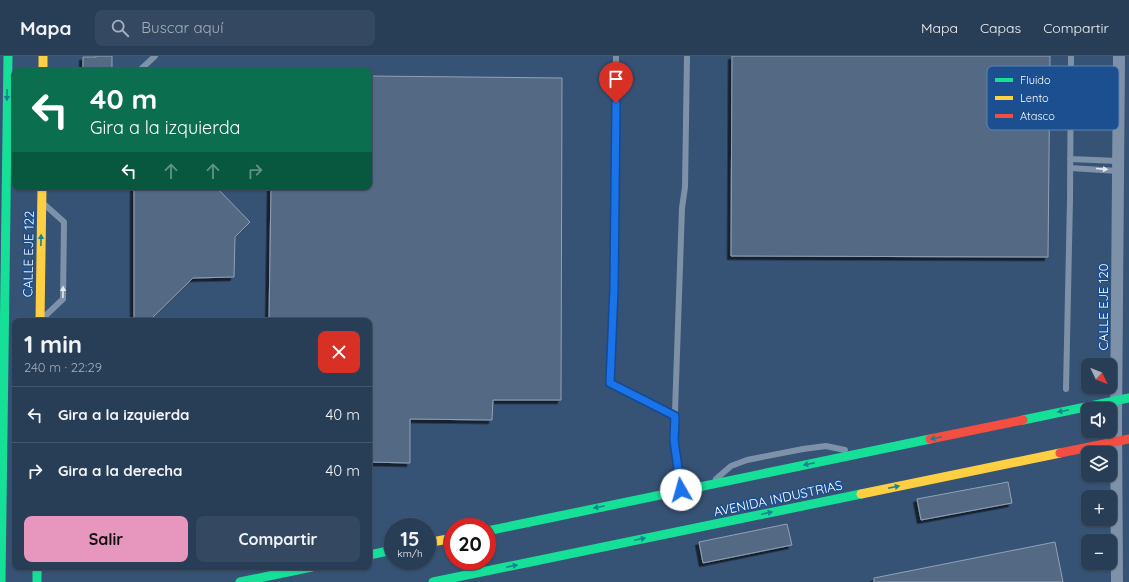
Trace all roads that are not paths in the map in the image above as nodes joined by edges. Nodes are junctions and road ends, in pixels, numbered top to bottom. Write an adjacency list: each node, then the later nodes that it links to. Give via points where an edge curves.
1 (8, 56): 14 (main road, CALLE EJE 122, one-way to 14)
2 (43, 56): 10 (main road)
3 (155, 56): 11 (lane)
4 (616, 56): 26 (lane, via 614,289 610,383)
5 (687, 56): 26 (lane, via 685,187 682,208)
6 (1071, 56): 8 (lane)
7 (1119, 56): 9 (street, CALLE EJE 120)
8 (1071, 66)
9 (1119, 66)
10 (43, 68)
11 (142, 68)
12 (1070, 130): 15 (lane)
13 (1118, 130): 16 (street, CALLE EJE 120)
14 (11, 132): 18 (main road, CALLE EJE 122)
15 (1070, 159): 16 (lane); 17 (lane)
16 (1118, 166): 17 (lane, one-way to 16); 25 (street, CALLE EJE 120)
17 (1070, 168): 23 (lane)
18 (11, 176): 37 (main road, CALLE EJE 122, via 5,502)
19 (42, 190): 20 (main road, CALLE EJE 122)
20 (41, 202): 21 (main road, CALLE EJE 122, one-way to 20); 22 (lane, one-way to 20, via 63,299 64,222)
21 (40, 318)
22 (43, 318)
23 (1066, 389)
24 (1129, 398): 25 (main road, AVENIDA INDUSTRIAS)
25 (1116, 400): 28 (street, CALLE EJE 120); 29 (main road, AVENIDA INDUSTRIAS, one-way to 29)
26 (675, 416): 31 (lane, via 674,440)
27 (1129, 439): 28 (main road, AVENIDA INDUSTRIAS)
28 (1116, 441): 40 (main road, AVENIDA INDUSTRIAS, one-way to 28); 41 (street, CALLE EJE 120)
29 (867, 452): 30 (main road, AVENIDA INDUSTRIAS, one-way to 30); 30 (lane, via 826,446 760,457 731,466)
30 (709, 484): 31 (main road, AVENIDA INDUSTRIAS)
31 (681, 490): 32 (main road, AVENIDA INDUSTRIAS, one-way to 32)
32 (496, 529)
33 (384, 552): 34 (main road)
34 (372, 554)
35 (37, 570): 38 (main road)
36 (298, 570): 39 (main road)
37 (1, 582)
38 (37, 582)
39 (240, 582)
40 (433, 582)
41 (1117, 582)

